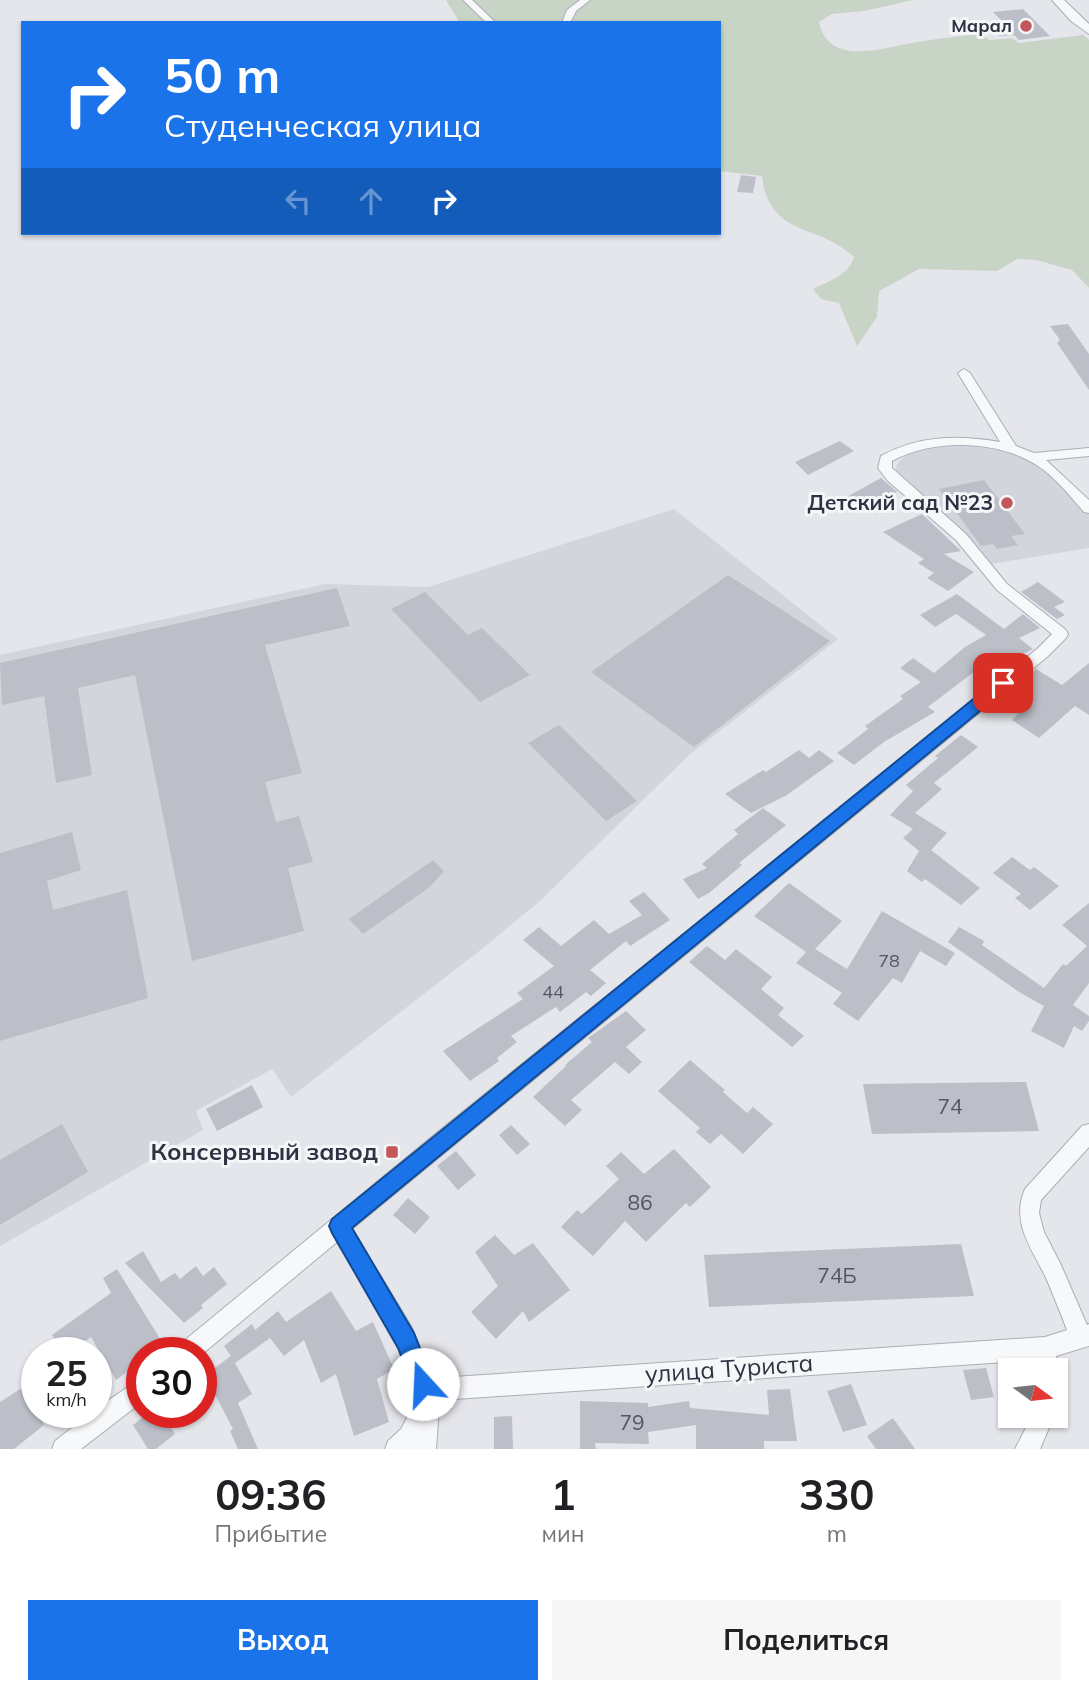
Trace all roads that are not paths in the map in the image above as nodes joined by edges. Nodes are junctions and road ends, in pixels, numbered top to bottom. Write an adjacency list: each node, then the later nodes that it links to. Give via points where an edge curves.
1 (467, 0): 4 (street)
2 (586, 0): 5 (street, via 574,7)
3 (1058, 0): 6 (street)
4 (490, 21)
5 (566, 21)
6 (1089, 30)
7 (964, 373): 9 (street)
8 (1089, 452): 9 (street)
9 (1021, 454): 10 (street, via 1053,473); 12 (street, via 970,442 937,442 901,450 886,459 885,468 961,537 1002,587 1061,634)
10 (1089, 509)
11 (1089, 1133): 13 (street, via 1032,1196 1029,1213 1034,1235)
12 (339, 1226): 14 (street); 18 (street, via 406,1341)
13 (1085, 1336): 15 (street, улица Туриста)
14 (206, 1337)
15 (1047, 1358)
16 (998, 1361): 18 (street, улица Туриста, via 453,1388)
17 (126, 1400): 20 (street)
18 (428, 1401): 21 (street, via 409,1437); 22 (street)
19 (1039, 1428): 23 (street)
20 (63, 1449)
21 (396, 1449)
22 (425, 1449)
23 (1026, 1449)

